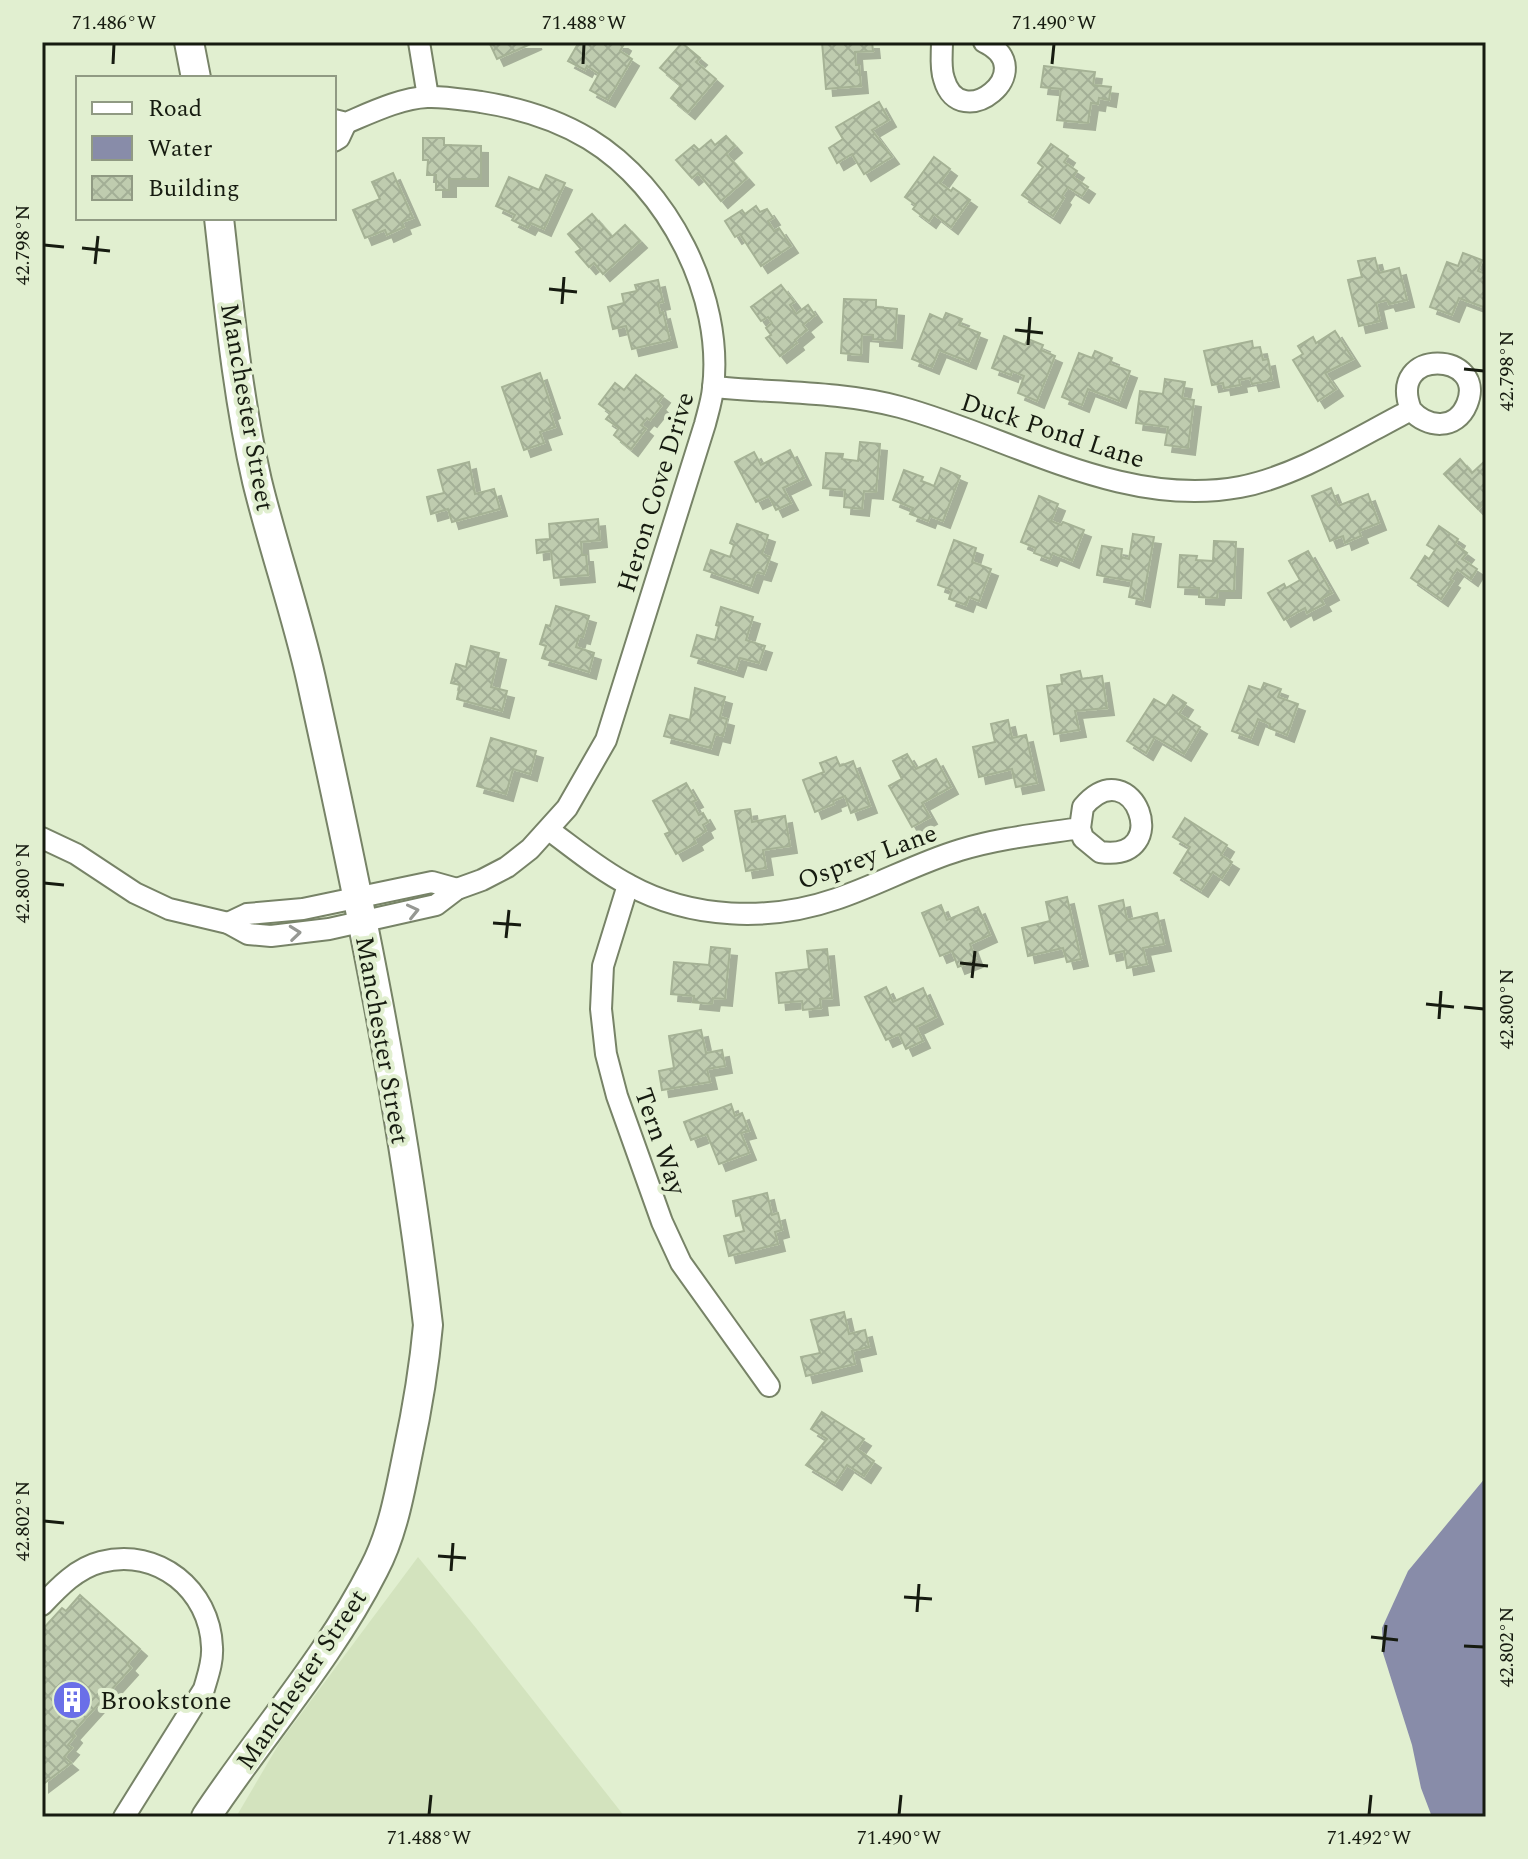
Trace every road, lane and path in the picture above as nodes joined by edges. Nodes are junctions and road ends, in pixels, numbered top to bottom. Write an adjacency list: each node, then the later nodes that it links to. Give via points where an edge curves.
1 (189, 42): 5 (street)
2 (419, 42): 6 (street)
3 (942, 42): 4 (street, via 947,87 962,100 973,101 992,95 1003,79 1002,59)
4 (984, 42)
5 (196, 76)
6 (428, 97): 7 (street, Heron Cove Drive); 9 (street, Heron Cove Drive, via 508,106 551,120 591,140 626,168 657,201 699,280 710,324)
7 (340, 122)
8 (219, 220): 15 (street, Manchester Street, via 243,414 310,675)
9 (713, 387): 10 (street, Duck Pond Lane, via 883,403 1111,479 1179,491 1238,487 1277,476); 12 (street, Heron Cove Drive, via 606,740)
10 (1411, 410)
11 (1080, 828): 14 (street, Osprey Lane, via 962,850 837,899 771,914 682,906)
12 (549, 830): 14 (street, Osprey Lane); 15 (street, Heron Cove Drive, via 507,867 482,880 457,889 432,882)
13 (42, 838): 15 (street, Heron Cove Drive, via 152,902 187,915 228,923 247,914)
14 (628, 885): 16 (street, Tern Way, via 603,966 601,1009 617,1096 681,1263)
15 (361, 910): 19 (street, Manchester Street, via 423,1280 428,1325 424,1371 403,1480 376,1567 342,1627)
16 (769, 1386)
17 (42, 1605): 18 (street, via 81,1570 101,1562 145,1561 178,1577 200,1603 209,1625 211,1668 204,1689)
18 (124, 1817)
19 (206, 1817)

